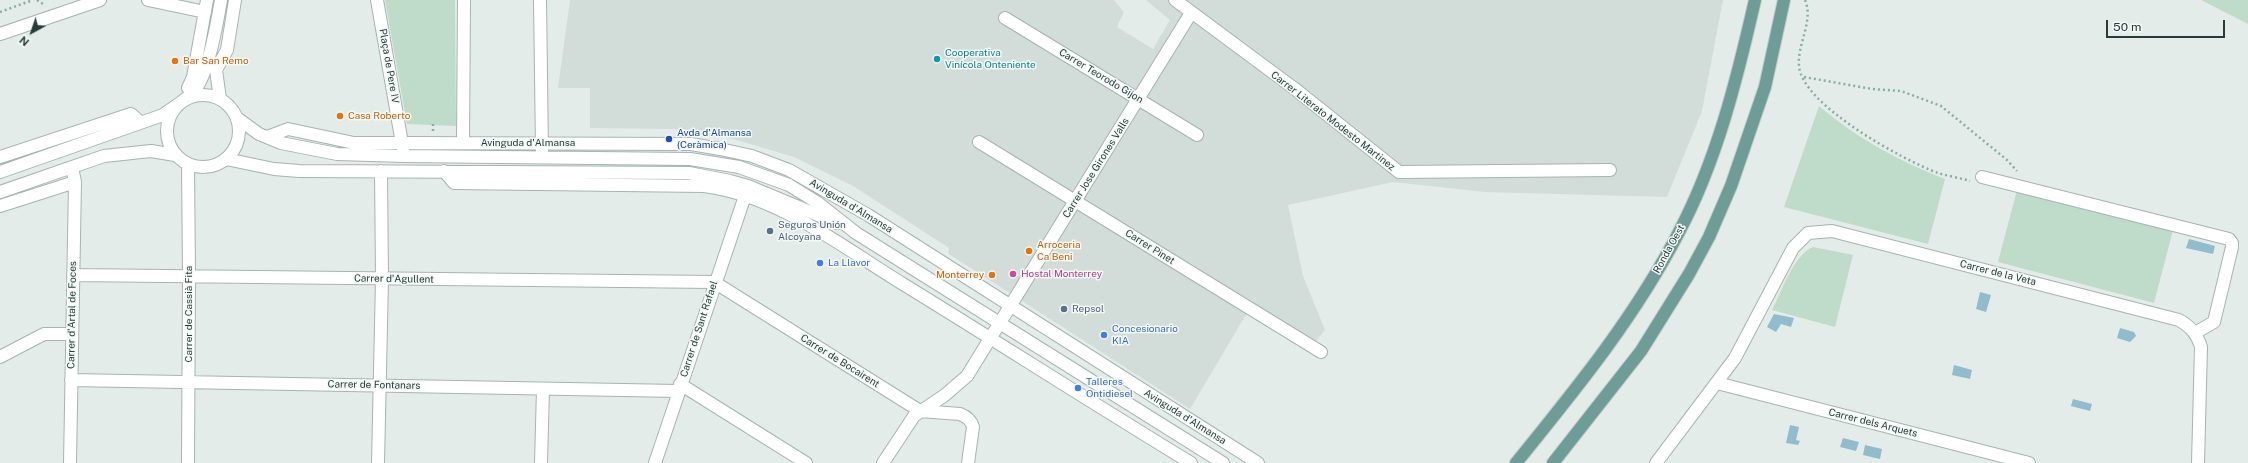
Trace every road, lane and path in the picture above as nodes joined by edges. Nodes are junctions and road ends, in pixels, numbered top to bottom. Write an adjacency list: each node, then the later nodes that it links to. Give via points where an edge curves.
1 (33, 0): 14 (path)
2 (100, 0): 17 (street)
3 (148, 0): 13 (street)
4 (221, 0): 18 (street)
5 (235, 0): 19 (street, via 227,50)
6 (377, 0): 29 (street, Plaça de Pere IV)
7 (464, 0): 30 (street)
8 (540, 0): 31 (street)
9 (1175, 0): 15 (street, Carrer Literato Modesto Martinez)
10 (1755, 0): 86 (main road, Ronda Oest, via 1736,85 1680,231 1616,337)
11 (1784, 0): 87 (main road, via 1765,87 1731,186 1709,237 1641,351)
12 (1805, 0): 20 (path, via 1807,20 1798,67)
13 (206, 6): 23 (street, via 193,77)
14 (0, 12)
15 (1191, 13): 21 (street, Carrer Jose Girones Valls); 43 (street, Carrer Literato Modesto Martinez, via 1295,89 1399,172)
16 (1005, 18): 21 (street, Carrer Teorodo Gijon)
17 (0, 34)
18 (214, 39): 19 (street); 23 (street, via 195,89)
19 (216, 70): 22 (street)
20 (1803, 77): 48 (path, via 1872,89 1902,91 1941,106); 49 (path, via 1807,85 1832,111 1884,148 1938,173 1981,184)
21 (1139, 98): 26 (street, Carrer Teorodo Gijon); 53 (street, Carrer Jose Girones Valls)
22 (220, 99): 23 (street, via 201,95); 24 (street, via 233,110)
23 (183, 100): 25 (street, via 163,115); 35 (street, via 174,109 167,126 169,144)
24 (237, 118): 27 (street, Avinguda d'Almansa); 39 (street, via 238,140)
25 (140, 122): 37 (street, via 131,114); 47 (street)
26 (1197, 135)
27 (267, 137): 32 (street, Avinguda d'Almansa, via 288,129 343,142); 36 (street, Avinguda d'Almansa, via 297,147 337,154)
28 (979, 142): 53 (street, Carrer Pinet)
29 (402, 143): 30 (street, Avinguda d'Almansa); 32 (street, Avinguda d'Almansa); 36 (street, Plaça de Pere IV)
30 (463, 143): 31 (street, Avinguda d'Almansa)
31 (542, 143): 33 (street, Avinguda d'Almansa); 38 (street)
32 (382, 144): 36 (street, Avinguda d'Almansa)
33 (704, 146): 34 (street, Avinguda d'Almansa); 40 (street)
34 (736, 153): 40 (street, via 723,156); 55 (street, Avinguda d'Almansa, via 789,170)
35 (175, 155): 41 (street); 42 (street, via 151,151 127,152 104,156)
36 (404, 156): 38 (street, Avinguda d'Almansa)
37 (0, 157)
38 (542, 157): 40 (street, Avinguda d'Almansa, via 690,158); 46 (street, via 534,165 472,165)
39 (226, 159): 41 (street, via 208,167); 44 (street, Avinguda d'Almansa, via 274,169)
40 (715, 163): 51 (street, via 725,170 740,174); 56 (street, Avinguda d'Almansa, via 739,167 789,185 818,203)
41 (188, 164): 58 (street, Carrer de Cassià Fita)
42 (72, 167): 50 (street, Carrer d'Artal de Foces); 52 (street)
43 (1610, 170)
44 (381, 171): 45 (street, Avinguda d'Almansa); 59 (street)
45 (444, 171): 46 (street, Avinguda d'Almansa); 51 (street, Avinguda d'Almansa, via 454,183 704,186)
46 (457, 171): 51 (street, Avinguda d'Almansa, via 689,173)
47 (0, 172)
48 (2017, 172)
49 (1982, 177): 63 (street, via 2229,239 2232,247 2214,322)
50 (75, 182): 54 (street); 57 (street, Carrer d'Artal de Foces)
51 (746, 191): 56 (street, Avinguda d'Almansa); 60 (street, Carrer de Sant Rafael); 65 (street, Avinguda d'Almansa, via 802,222)
52 (0, 192)
53 (1075, 201): 61 (street, Carrer Jose Girones Valls); 66 (street, Carrer Pinet)
54 (0, 206)
55 (868, 215): 56 (street); 61 (street, Avinguda d'Almansa)
56 (852, 230): 62 (street, Avinguda d'Almansa)
57 (73, 275): 58 (street, Carrer d'Agullent); 64 (street, Carrer d'Artal de Foces)
58 (189, 276): 59 (street, Carrer d'Agullent); 69 (street, Carrer de Cassià Fita)
59 (382, 279): 60 (street, Carrer d'Agullent); 71 (street)
60 (714, 282): 72 (street, Carrer de Sant Rafael); 74 (street, Carrer de Bocairent)
61 (1012, 306): 62 (street, Carrer Jose Girones Valls); 85 (street, Avinguda d'Almansa)
62 (1001, 323): 65 (street, Carrer Jose Girones Valls); 84 (street, Avinguda d'Almansa)
63 (2194, 332): 70 (street, Carrer de la Veta, via 2179,320 1832,231 1815,231 1800,239 1785,260 1746,339); 90 (street, via 2200,347)
64 (71, 334): 67 (street, via 44,334); 68 (street, Carrer d'Artal de Foces)
65 (991, 338): 74 (street, Carrer Jose Girones Valls, via 959,385); 83 (street, Avinguda d'Almansa)
66 (1321, 352)
67 (1, 356)
68 (71, 380): 69 (street, Carrer de Fontanars); 75 (street, Carrer d'Artal de Foces)
69 (189, 381): 71 (street, Carrer de Fontanars); 76 (street, Carrer de Cassià Fita)
70 (1717, 383): 88 (street); 89 (street, Carrer dels Arquets)
71 (379, 385): 73 (street, Carrer de Fontanars); 77 (street)
72 (679, 388): 73 (street, Carrer de Fontanars); 79 (street, Carrer de Sant Rafael); 80 (street)
73 (543, 389): 78 (street)
74 (920, 411): 81 (street, Carrer Jose Girones Valls); 82 (street, Carrer de Bocairent, via 960,414 971,422 973,427)
75 (70, 463)
76 (188, 463)
77 (378, 463)
78 (541, 463)
79 (655, 463)
80 (806, 463)
81 (883, 463)
82 (968, 463)
83 (1191, 463)
84 (1222, 463)
85 (1258, 463)
86 (1516, 463)
87 (1553, 463)
88 (1656, 463)
89 (2029, 463)
90 (2198, 463)

